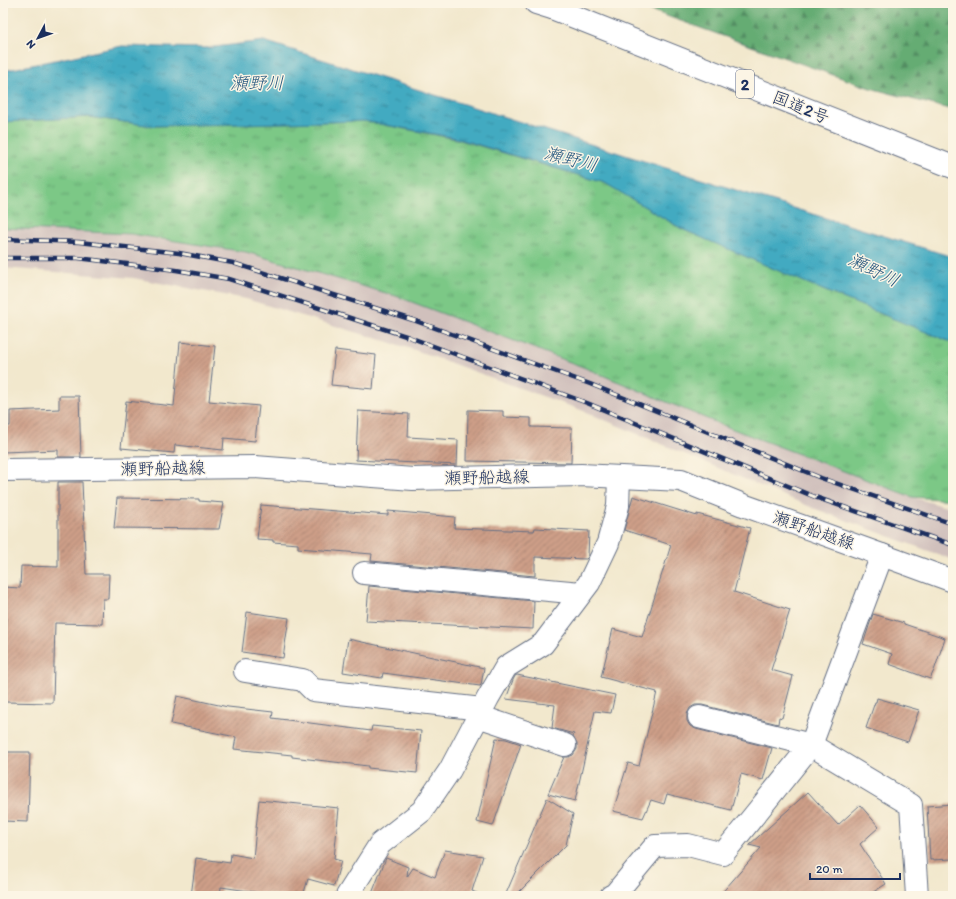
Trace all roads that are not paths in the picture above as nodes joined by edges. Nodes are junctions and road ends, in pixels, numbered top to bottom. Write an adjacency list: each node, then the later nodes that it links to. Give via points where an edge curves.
1 (536, 3): 2 (main road, 国道2号 / 2)
2 (953, 167)
3 (3, 470): 4 (main road, 瀬野船越線, via 255,467 413,478 581,475)
4 (619, 477): 5 (main road, 瀬野船越線, via 681,480); 8 (main road, via 618,506 608,543)
5 (882, 555): 7 (main road, 瀬野船越線); 13 (main road)
6 (364, 573): 8 (main road)
7 (953, 581)
8 (581, 593): 10 (main road, via 543,644 506,667)
9 (245, 671): 10 (main road, via 303,680 313,690)
10 (480, 713): 12 (main road); 14 (main road, via 450,770 422,811 380,844)
11 (699, 717): 13 (main road)
12 (565, 745)
13 (812, 745): 15 (main road, via 723,854 688,845 656,846); 16 (main road, via 911,804)
14 (347, 896)
15 (611, 896)
16 (918, 896)

